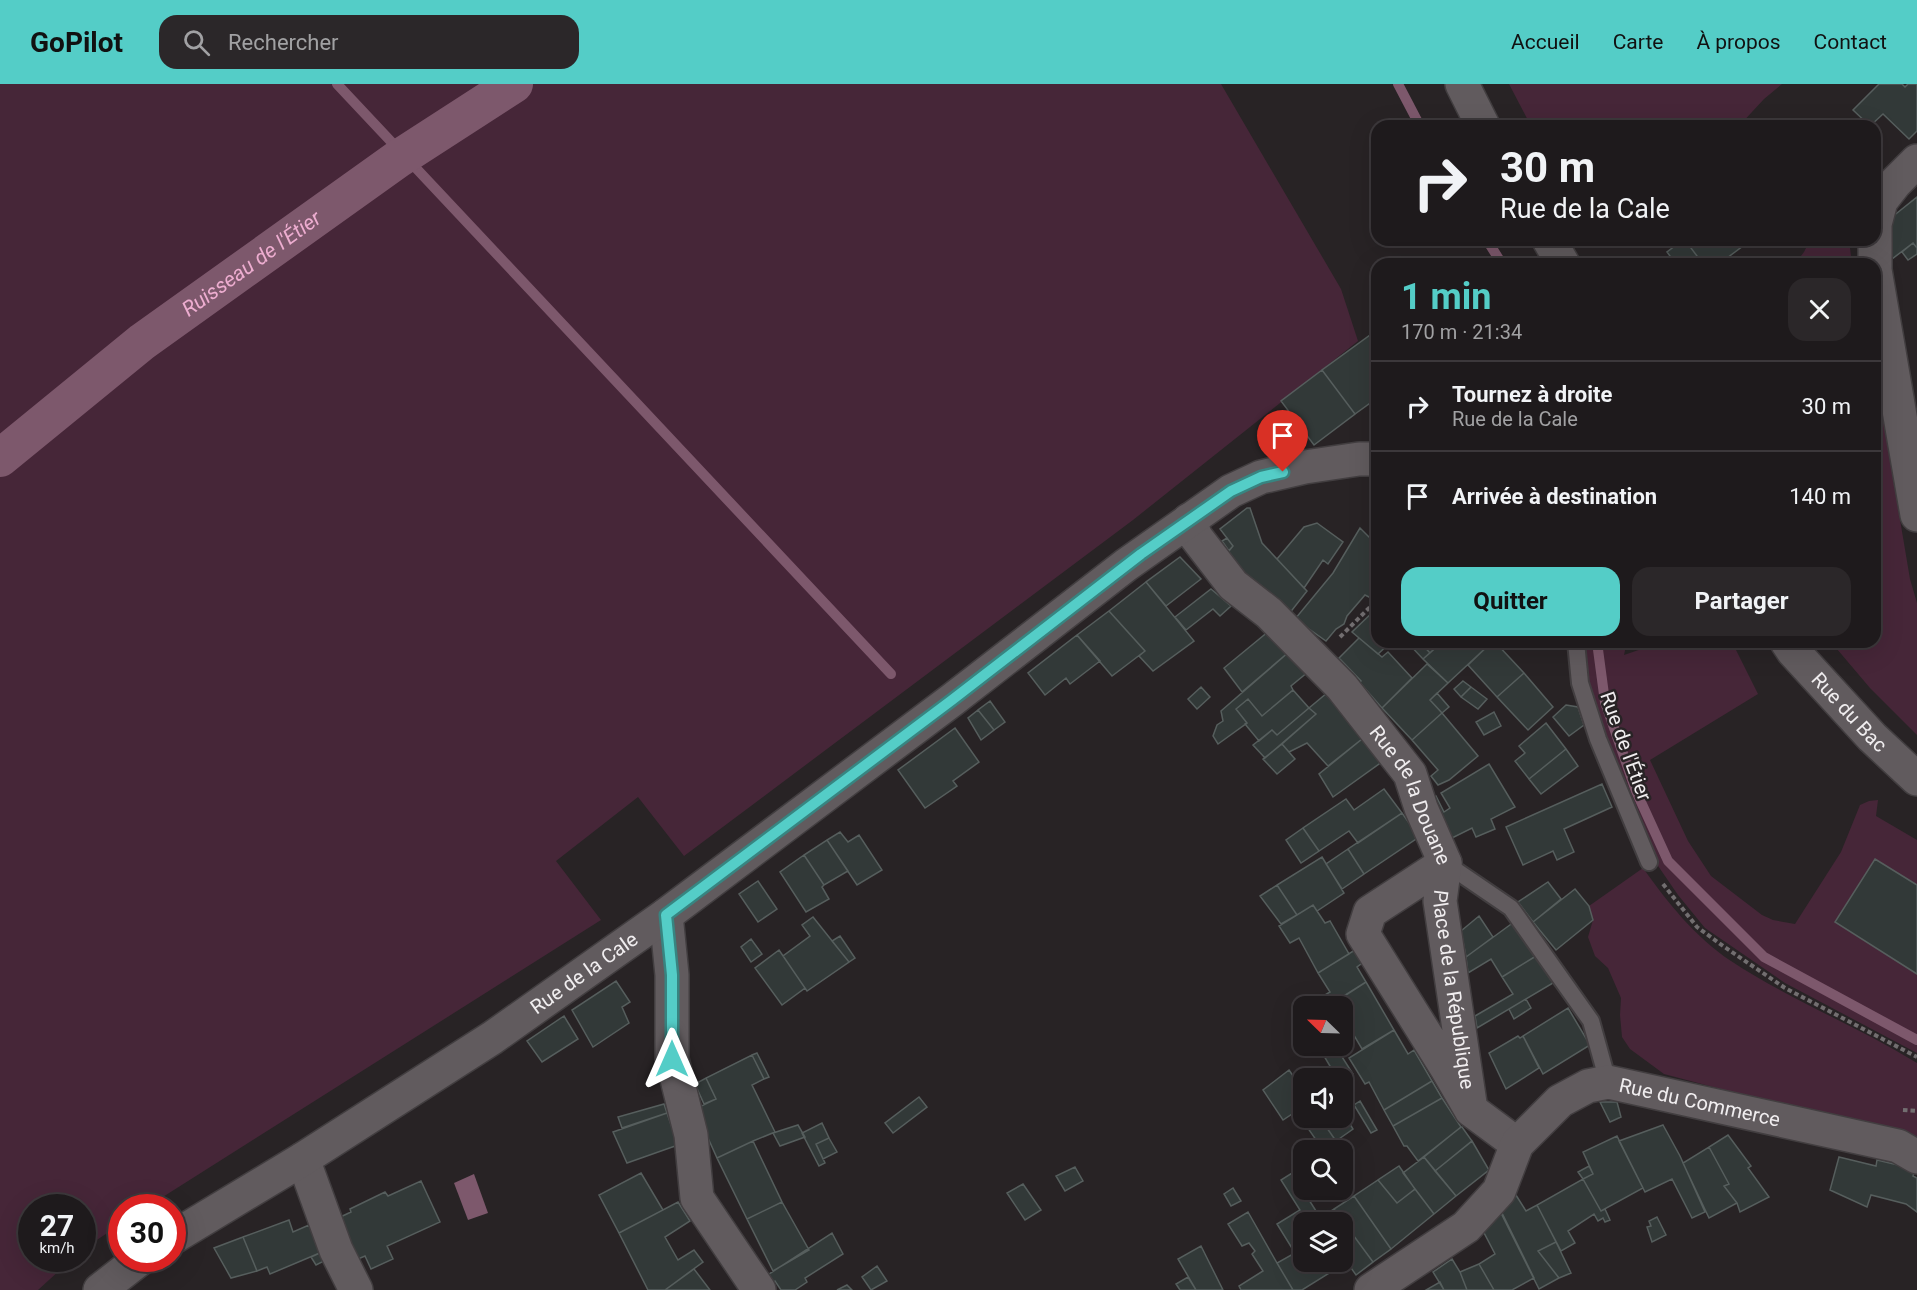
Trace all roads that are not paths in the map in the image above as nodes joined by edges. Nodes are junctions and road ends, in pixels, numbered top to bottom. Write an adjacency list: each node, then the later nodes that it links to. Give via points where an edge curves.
1 (1462, 84): 2 (street)
2 (1480, 120)
3 (1917, 160): 4 (street)
4 (1881, 201)
5 (1881, 305): 7 (street)
6 (1371, 459): 8 (street, Rue de la Cale, via 1261,477 1231,491)
7 (1917, 515)
8 (1189, 520): 13 (street, Rue de la Douane, via 1196,537 1233,585 1269,613 1342,687 1410,774); 14 (street, Rue de la Cale)
9 (1577, 648): 12 (lane, Rue de l'Étier, via 1580,682 1598,740)
10 (1791, 648): 11 (street, Rue du Bac, via 1872,738)
11 (1917, 779)
12 (1649, 862)
13 (1445, 863): 15 (lane, Rue de la Douane, via 1511,908 1591,1021); 16 (street, Place de la République, via 1440,901); 16 (street, Place de la République, via 1370,912 1363,934)
14 (666, 915): 19 (street, Rue de la Cale, via 492,1038); 24 (street, via 672,975 672,1059 692,1135 697,1198)
15 (1608, 1082): 17 (street, Rue du Commerce, via 1588,1086 1560,1101); 18 (street, Rue du Commerce)
16 (1471, 1110): 17 (street, Place de la République)
17 (1517, 1144): 25 (street, Rue du Commerce, via 1499,1191 1466,1227)
18 (1908, 1152)
19 (303, 1159): 20 (street, Rue de la Cale); 23 (street, via 336,1250)
20 (186, 1230)
21 (123, 1272): 22 (street)
22 (100, 1290)
23 (356, 1290)
24 (759, 1290)
25 (1371, 1290)

